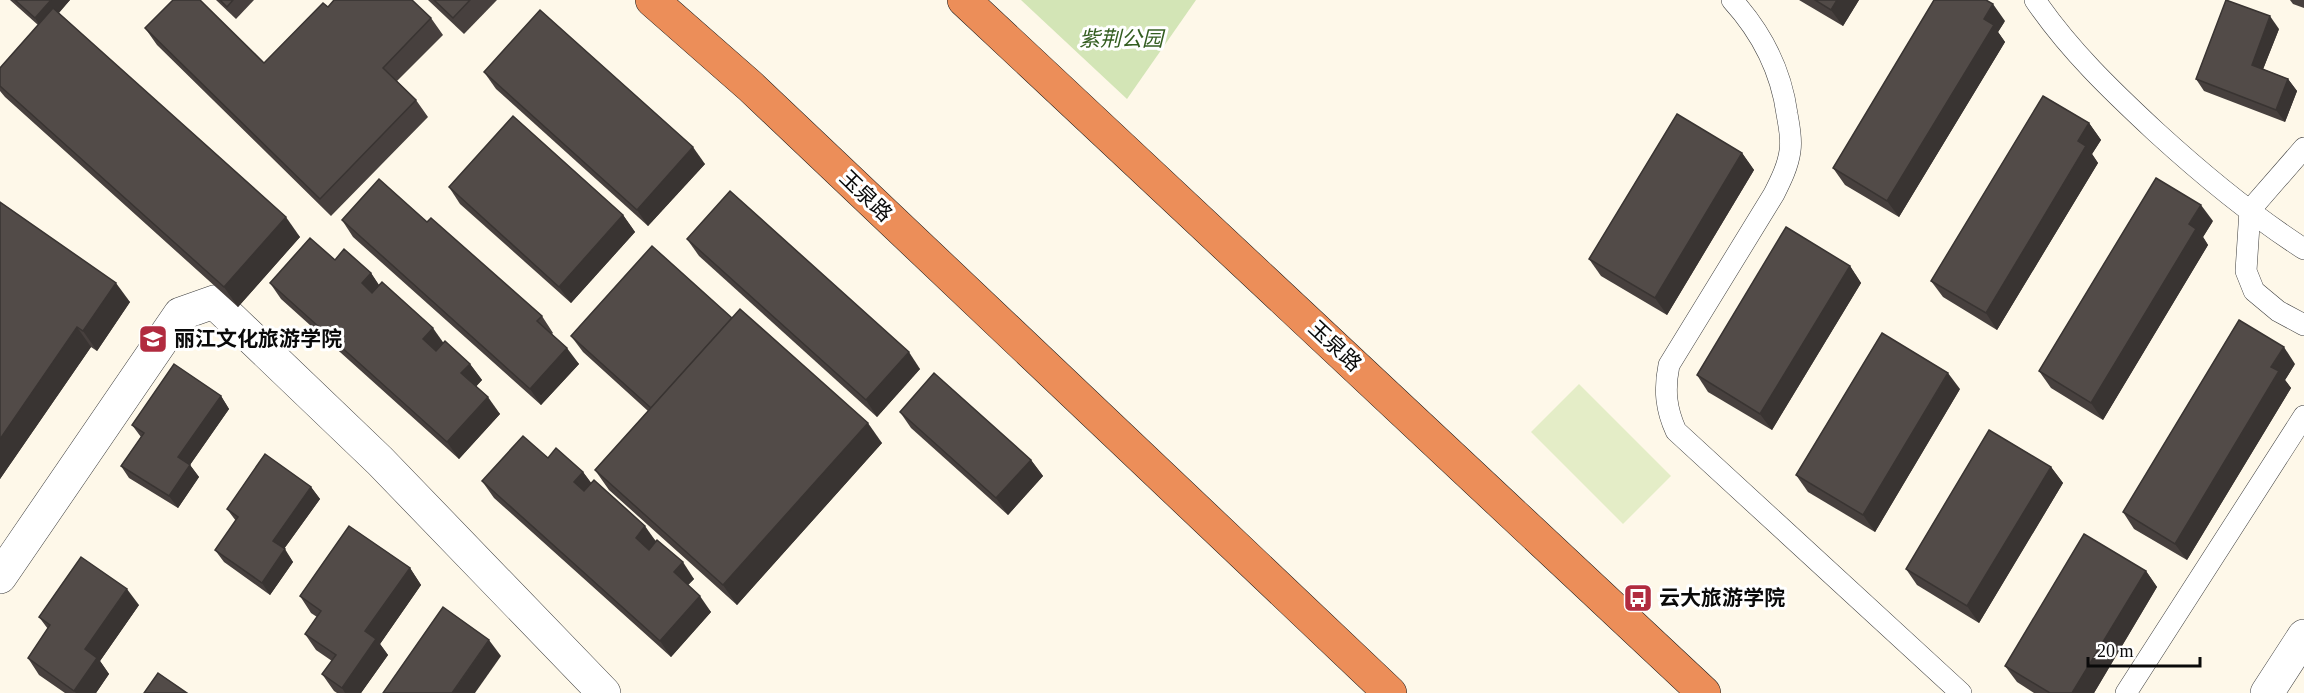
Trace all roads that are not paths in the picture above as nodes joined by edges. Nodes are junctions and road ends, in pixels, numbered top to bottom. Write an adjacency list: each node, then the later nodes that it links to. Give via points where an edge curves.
1 (652, 0): 13 (highway, 玉泉路, via 750,86)
2 (964, 0): 14 (highway, 玉泉路)
3 (1732, 0): 15 (lane, via 1773,62 1784,91 1790,151 1785,174 1774,194 1669,365 1665,392 1669,417 1676,431)
4 (2035, 0): 6 (lane, via 2079,57 2113,92 2183,157)
5 (2304, 148): 6 (lane)
6 (2250, 210): 7 (lane); 8 (lane, via 2248,281 2278,311)
7 (2304, 249)
8 (2304, 326)
9 (2304, 416): 16 (lane)
10 (0, 577): 12 (street, via 180,314 214,302 380,461)
11 (2304, 636): 17 (street)
12 (604, 693)
13 (1390, 693)
14 (1704, 693)
15 (1960, 693)
16 (2126, 693)
17 (2267, 693)

